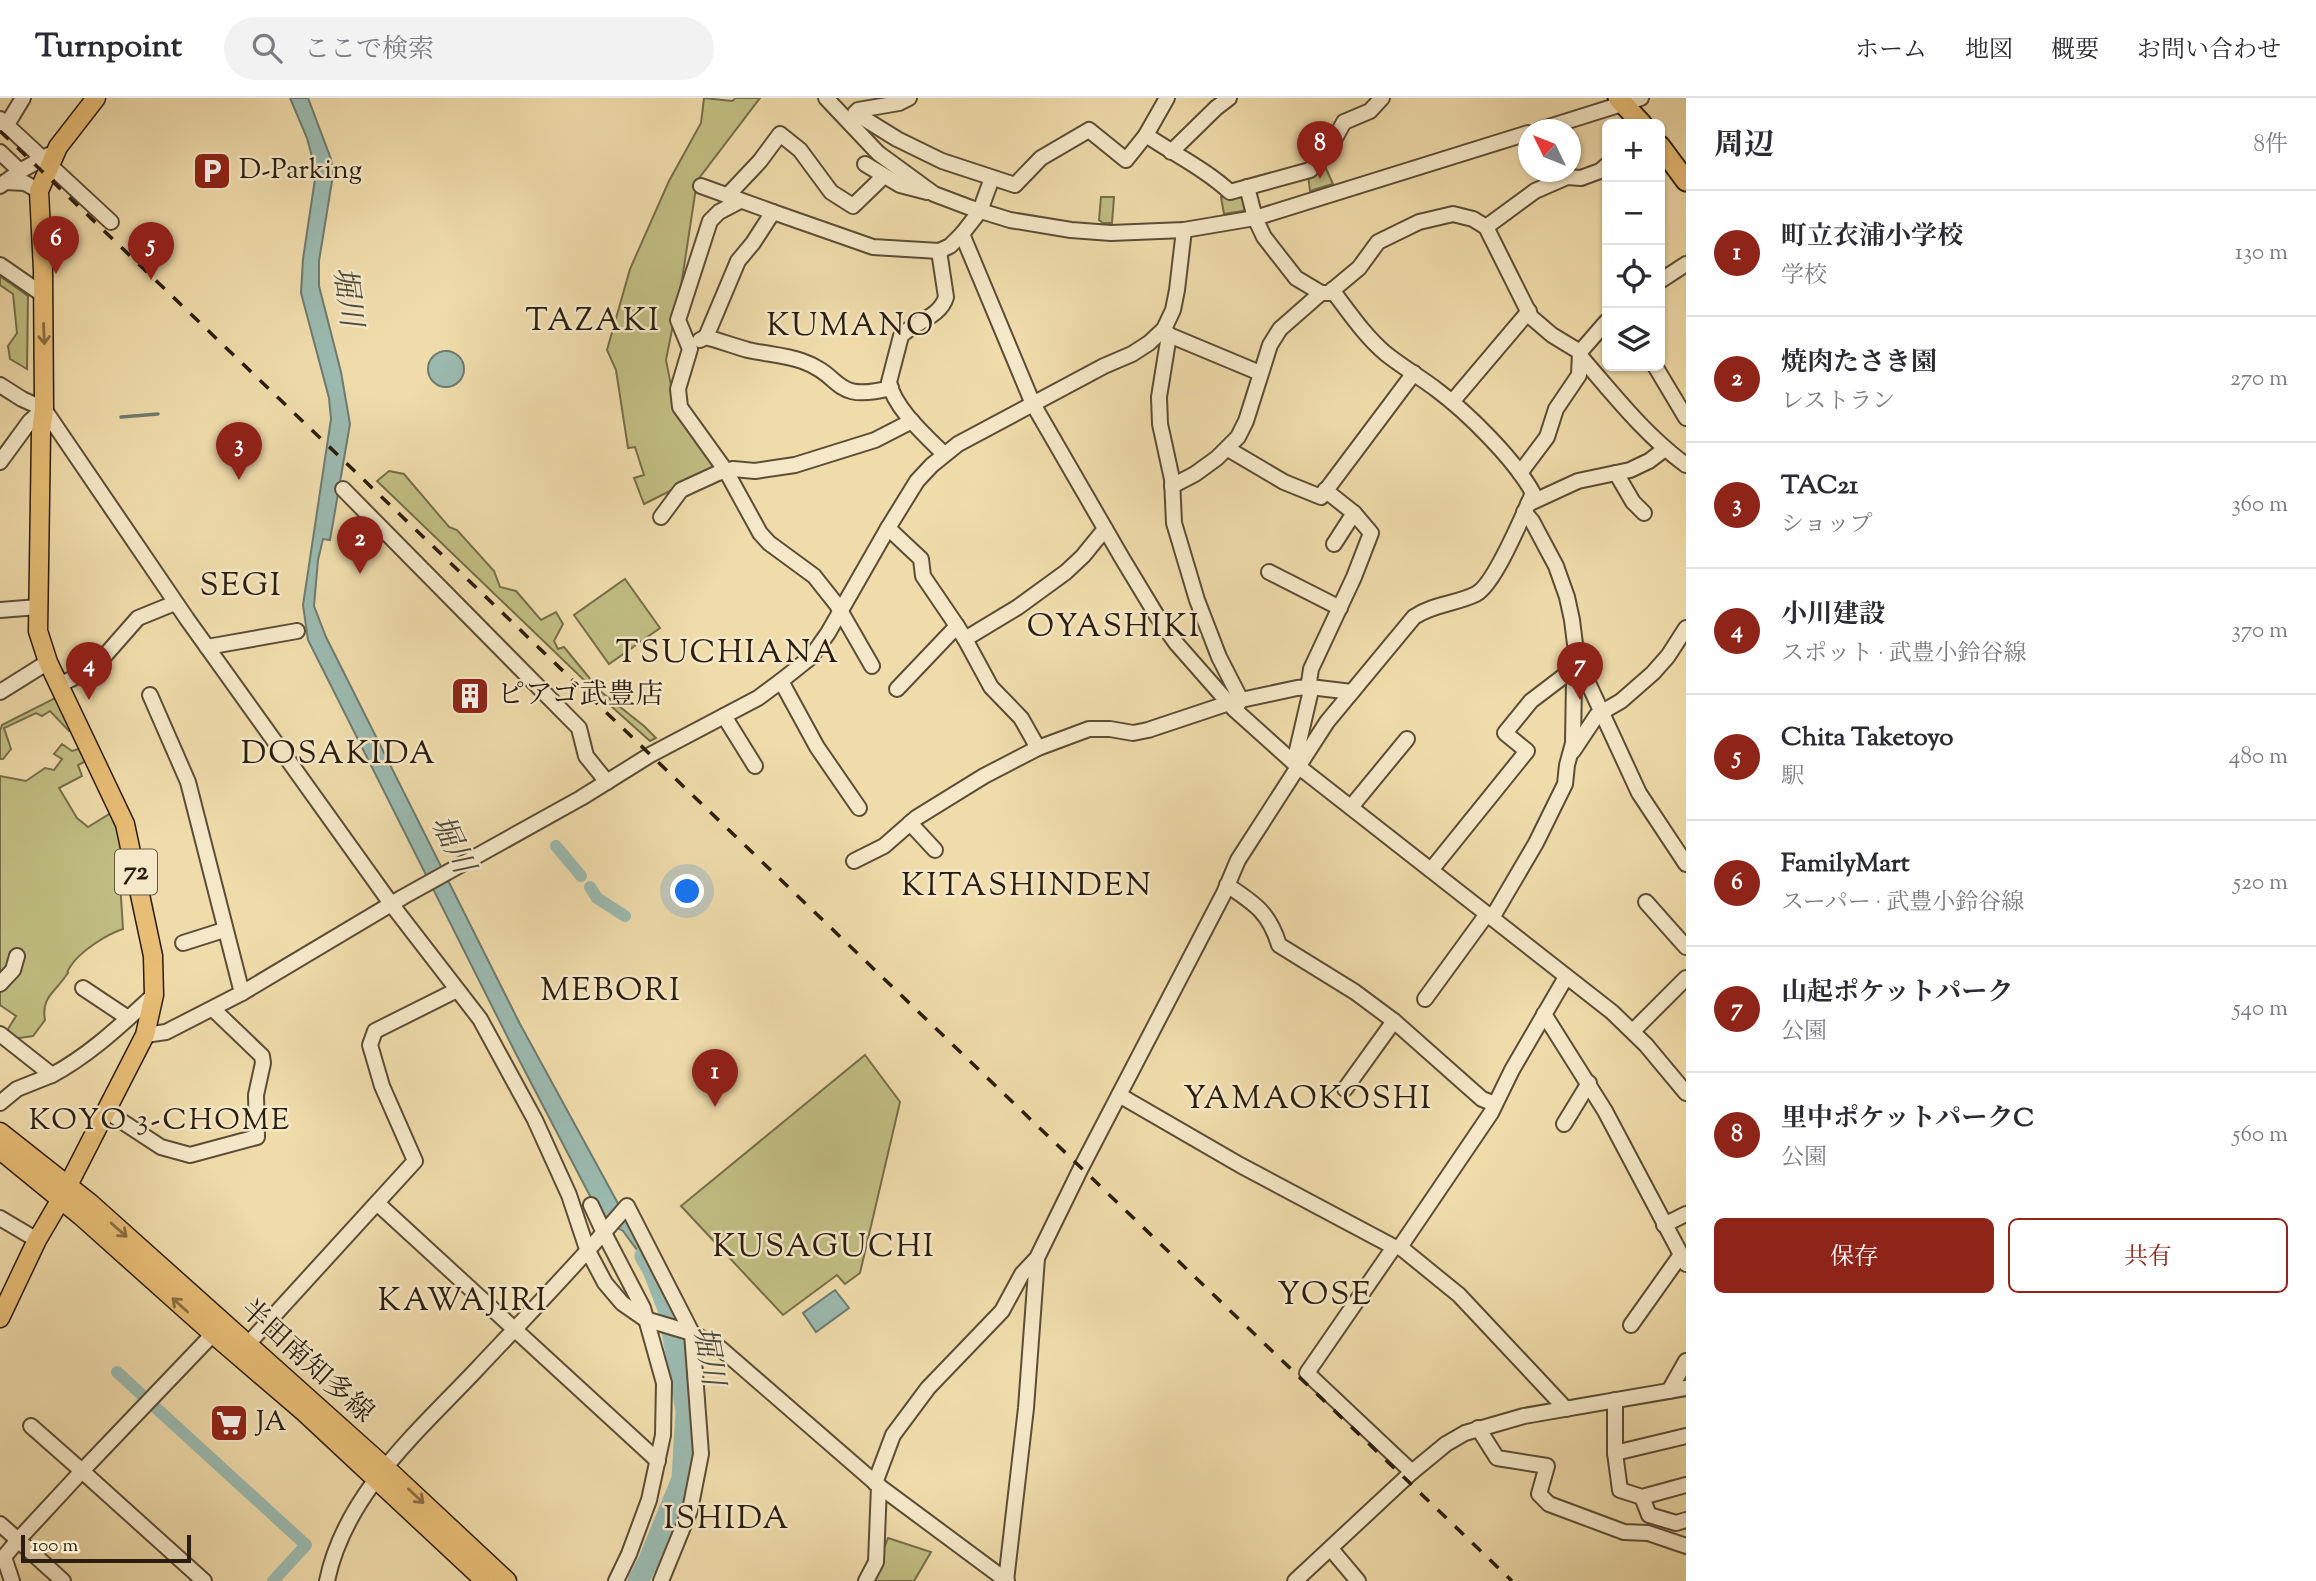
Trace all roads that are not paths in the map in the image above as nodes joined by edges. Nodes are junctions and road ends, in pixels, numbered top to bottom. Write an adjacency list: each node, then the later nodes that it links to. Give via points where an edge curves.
1 (23, 98): 11 (street)
2 (96, 98): 19 (main road, 72)
3 (826, 98): 17 (street)
4 (908, 98): 14 (street, via 855,113)
5 (1167, 98): 12 (street)
6 (1229, 98): 16 (street)
7 (1376, 100): 27 (street, via 1370,111 1344,122 1310,170)
8 (1627, 100): 9 (street); 10 (highway)
9 (1571, 119)
10 (1639, 119)
11 (3, 123): 19 (street)
12 (1146, 135): 16 (street); 23 (street, via 1126,160 1089,130 1041,158 1014,185)
13 (1518, 136): 33 (street)
14 (893, 137): 17 (street); 23 (street, via 958,168)
15 (0, 152): 21 (street)
16 (1171, 152): 27 (street, via 1212,175 1230,192)
17 (878, 153): 22 (street, via 867,165); 29 (street)
18 (1665, 153): 24 (highway)
19 (47, 163): 21 (street); 28 (main road, 72); 34 (street)
20 (1602, 169): 35 (street, via 1535,191)
21 (20, 171): 25 (street)
22 (884, 176): 29 (street); 30 (street, via 853,206 831,192 800,150 780,134)
23 (992, 178): 31 (street)
24 (1686, 181)
25 (3, 184): 28 (street, via 25,183)
26 (701, 186): 30 (street)
27 (1247, 187): 33 (street)
28 (39, 191): 43 (main road, 72)
29 (934, 194): 31 (street)
30 (734, 198): 32 (street); 48 (street, via 710,221 678,320)
31 (980, 211): 36 (street, via 1071,230); 37 (street)
32 (773, 212): 38 (street, via 873,247); 47 (street, via 738,261)
33 (1255, 218): 36 (street); 42 (street, via 1291,272 1303,284)
34 (111, 222)
35 (1486, 227): 42 (street, via 1453,214 1419,222 1378,242 1359,268); 44 (street)
36 (1184, 230): 46 (street)
37 (962, 234): 38 (street); 56 (street)
38 (939, 251): 54 (street, via 945,303 901,336)
39 (1686, 264): 41 (street)
40 (0, 265): 43 (street)
41 (1665, 278)
42 (1327, 292): 51 (street, via 1280,329); 52 (street, via 1371,340)
43 (42, 294): 57 (main road, 72, one-way to 57)
44 (1528, 312): 49 (street); 55 (street)
45 (1602, 327): 49 (street)
46 (1166, 332): 51 (street); 56 (street); 68 (street, via 1160,424)
47 (706, 337): 48 (street); 54 (street, via 802,361 847,391 868,394)
48 (690, 349): 65 (street, via 678,389 680,407)
49 (1580, 354): 61 (street); 66 (street, via 1579,375 1556,409 1547,437)
50 (1658, 371): 58 (street)
51 (1260, 373): 60 (street, via 1246,421)
52 (1413, 373): 55 (street); 70 (street)
53 (0, 385): 57 (street)
54 (891, 388): 59 (street)
55 (1452, 402): 66 (street)
56 (1033, 404): 62 (street); 76 (street)
57 (44, 409): 63 (street); 79 (street); 80 (main road, 72)
58 (1686, 418)
59 (912, 421): 62 (street); 65 (street, via 875,440 795,466)
60 (1227, 449): 68 (street); 70 (street, via 1283,482 1321,497)
61 (1665, 449): 64 (street); 67 (street, via 1649,461)
62 (944, 454): 75 (street, via 917,481)
63 (0, 462)
64 (1686, 465)
65 (726, 471): 74 (street, via 681,490); 83 (street, via 764,538 814,576)
66 (1520, 473): 71 (street, via 1533,493)
67 (1616, 473): 71 (street, via 1578,481); 73 (street)
68 (1172, 486): 99 (street, via 1174,523 1184,562)
69 (343, 488): 107 (street, via 579,728 586,756)
70 (1325, 490): 72 (street)
71 (1526, 508): 90 (street, via 1567,597); 97 (street, via 1501,564 1482,590 1414,617)
72 (1354, 513): 77 (street); 81 (street, via 1371,533)
73 (1644, 513)
74 (661, 517)
75 (888, 528): 83 (street); 84 (street, via 921,559 923,576)
76 (1105, 529): 87 (street, via 1066,572); 99 (street, via 1164,625)
77 (1334, 544)
78 (1269, 572): 81 (street)
79 (176, 603): 88 (street); 93 (street, via 138,618 94,668)
80 (38, 607): 82 (street); 89 (main road, 72, via 38,631)
81 (1340, 608): 94 (street, via 1311,669)
82 (0, 610)
83 (840, 610): 91 (street); 92 (street, via 811,657)
84 (957, 626): 87 (street); 95 (street)
85 (1686, 628): 100 (street, via 1653,673)
86 (298, 631): 88 (street)
87 (965, 639): 102 (street, via 991,687 1021,718)
88 (207, 647): 117 (street)
89 (48, 662): 93 (main road, 72); 96 (street)
90 (1577, 663): 100 (street); 104 (street); 114 (street, via 1531,701 1505,733 1527,751)
91 (872, 666)
92 (780, 681): 101 (street); 109 (street)
93 (59, 685): 129 (main road, 72, via 125,824 153,956)
94 (1310, 687): 97 (street); 99 (street); 105 (street)
95 (897, 689)
96 (0, 692)
97 (1352, 692): 105 (street)
98 (150, 695): 119 (street, via 188,782)
99 (1235, 704): 102 (street, via 1133,733 1089,729); 105 (street)
100 (1601, 713): 104 (street); 113 (street, via 1639,793)
101 (724, 716): 106 (street); 107 (street)
102 (1038, 748): 110 (street)
103 (1404, 749): 108 (street)
104 (1570, 755): 118 (street, via 1565,784 1536,843)
105 (1296, 765): 108 (street); 115 (street)
106 (755, 766)
107 (607, 782): 117 (street)
108 (1351, 807): 114 (street)
109 (859, 808)
110 (910, 823): 111 (street); 112 (street, via 884,846)
111 (935, 850)
112 (854, 860)
113 (1686, 864)
114 (1431, 870): 118 (street)
115 (1227, 884): 134 (street, via 1273,924 1279,945); 142 (street)
116 (1646, 902): 121 (street)
117 (392, 905): 127 (street); 128 (street)
118 (1490, 916): 123 (street); 130 (street)
119 (224, 930): 120 (street); 128 (street)
120 (183, 943)
121 (1686, 947)
122 (17, 956): 125 (street, via 13,970)
123 (1566, 977): 132 (street); 135 (street)
124 (1686, 978): 135 (street)
125 (0, 984)
126 (83, 988): 133 (street)
127 (457, 990): 150 (street, via 375,1031 370,1045 382,1086 415,1161); 158 (street, via 480,1019 535,1120)
128 (242, 993): 131 (street)
129 (154, 995): 133 (street); 137 (main road, 72)
130 (1425, 999)
131 (213, 1009): 137 (street, via 166,1032); 145 (street, via 262,1056 256,1095 257,1138 190,1155 160,1147)
132 (1544, 1014): 139 (street); 144 (street)
133 (128, 1018): 138 (street)
134 (1394, 1021): 140 (street); 144 (street, via 1482,1099)
135 (1633, 1031): 141 (street)
136 (0, 1034): 138 (street)
137 (145, 1035): 145 (main road, 72)
138 (52, 1074): 143 (street, via 17,1089)
139 (1589, 1083): 146 (street); 154 (street)
140 (1345, 1089)
141 (1686, 1093)
142 (1119, 1095): 157 (street); 159 (street)
143 (0, 1104)
144 (1495, 1104): 157 (street)
145 (106, 1111): 149 (main road, 72)
146 (1564, 1124)
147 (0, 1132): 149 (main road)
148 (0, 1150): 149 (main road)
149 (64, 1192): 156 (main road, 72); 166 (main road, 半田南知多線, one-way to 149); 167 (main road, 半田南知多線, one-way to 167, via 90,1203)
150 (377, 1203): 164 (street); 167 (street)
151 (592, 1205): 155 (street)
152 (1686, 1214): 154 (street)
153 (0, 1218): 156 (street)
154 (1664, 1225): 160 (street)
155 (604, 1233): 158 (street); 162 (street); 165 (street, via 627,1206)
156 (37, 1240): 161 (main road, 72)
157 (1397, 1247): 172 (street, via 1459,1296); 179 (street, via 1307,1373)
158 (587, 1249): 162 (street, via 613,1293); 164 (street)
159 (1037, 1258): 181 (street, via 1022,1274 1002,1311 928,1388 893,1436); 198 (street)
160 (1683, 1260): 163 (street)
161 (0, 1318)
162 (645, 1319): 165 (street); 177 (street, via 664,1383)
163 (1631, 1325)
164 (514, 1330): 177 (street); 180 (street)
165 (692, 1333): 181 (street, via 732,1357); 196 (street, via 701,1454 690,1510)
166 (213, 1334): 178 (street); 180 (main road, 半田南知多線)
167 (247, 1345): 180 (main road, 半田南知多線)
168 (1686, 1361): 170 (street)
169 (1686, 1388): 170 (street)
170 (1669, 1391): 171 (street)
171 (1615, 1400): 172 (street); 176 (street)
172 (1566, 1409): 174 (street)
173 (31, 1426): 178 (street)
174 (1478, 1428): 179 (street, via 1446,1444); 187 (street, via 1497,1458 1547,1466 1539,1493 1549,1504 1624,1532 1648,1533)
175 (1686, 1436): 176 (street)
176 (1615, 1453): 183 (street, via 1619,1490)
177 (658, 1461): 195 (street, via 649,1500)
178 (82, 1471): 186 (street); 191 (street)
179 (1412, 1472): 188 (street)
180 (381, 1474): 192 (street, via 340,1537); 193 (main road, 半田南知多線); 194 (main road, 半田南知多線, one-way to 194)
181 (877, 1484): 197 (street, via 876,1562); 198 (street)
182 (1686, 1485): 183 (street)
183 (1642, 1497): 184 (street, via 1650,1515 1676,1523)
184 (1686, 1520)
185 (0, 1524): 186 (street)
186 (18, 1540): 189 (street, via 4,1558); 190 (street)
187 (1686, 1546)
188 (1331, 1549): 199 (street); 200 (street)
189 (12, 1581)
190 (63, 1581)
191 (204, 1581)
192 (327, 1581)
193 (485, 1581)
194 (507, 1581)
195 (616, 1581)
196 (661, 1581)
197 (866, 1581)
198 (1006, 1581)
199 (1295, 1581)
200 (1357, 1581)

